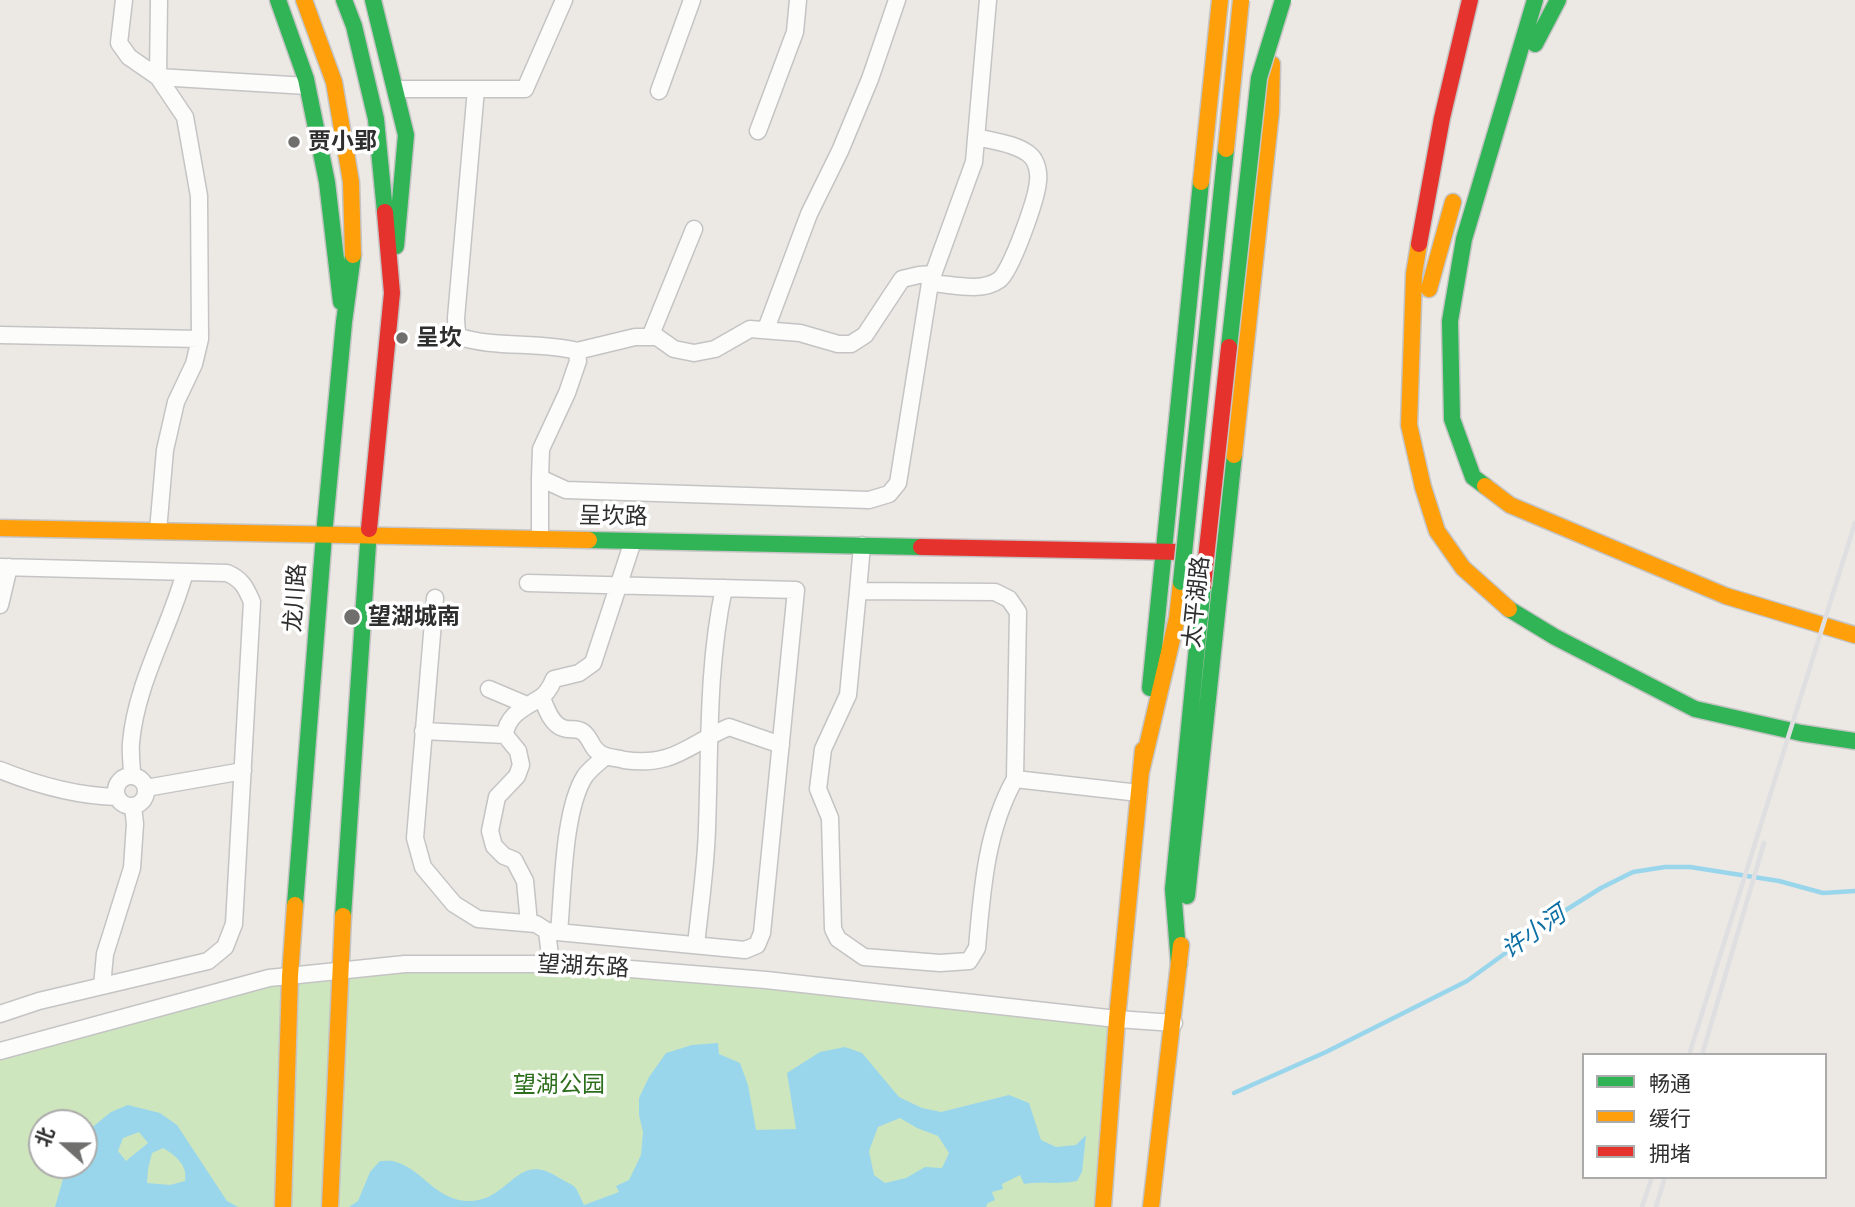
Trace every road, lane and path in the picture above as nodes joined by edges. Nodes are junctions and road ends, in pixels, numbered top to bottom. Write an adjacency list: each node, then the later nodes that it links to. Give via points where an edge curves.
1 (124, 0): 19 (street, via 119,43 129,57)
2 (159, 0): 19 (street)
3 (278, 0): 20 (main road)
4 (304, 0): 31 (main road, 龙川路, via 334,82 351,181 353,262)
5 (344, 0): 30 (main road, via 376,119)
6 (373, 0): 21 (main road)
7 (564, 0): 22 (street, via 525,89)
8 (692, 0): 23 (street)
9 (798, 0): 25 (street, via 795,32)
10 (897, 0): 32 (street, via 870,79 809,214)
11 (988, 0): 26 (street)
12 (1220, 0): 46 (main road, 太平湖路)
13 (1241, 0): 66 (main road, bridge, via 1177,618)
14 (1273, 0): 47 (main road, 太平湖路, via 1271,112)
15 (1283, 0): 78 (main road, bridge, via 1259,78 1203,586 1173,889)
16 (1470, 0): 37 (main road, via 1442,118 1414,274)
17 (1535, 0): 24 (main road)
18 (1558, 0): 24 (main road)
19 (158, 77): 20 (street); 35 (street, via 185,117 199,196)
20 (307, 86): 31 (main road, via 327,182)
21 (395, 89): 22 (street); 30 (main road, via 406,135)
22 (476, 89): 36 (street, via 457,336)
23 (659, 91)
24 (1501, 110): 56 (main road, via 1464,239 1450,321 1452,419 1473,477 1510,505 1726,596)
25 (758, 131)
26 (976, 137): 29 (street, via 974,162); 29 (street, via 1032,156 1038,183 1012,261 1001,280 985,287)
27 (1456, 193): 37 (main road)
28 (694, 229): 34 (street)
29 (932, 279): 32 (street, via 919,275 902,279 865,335 851,344); 38 (street, via 898,483 888,494 869,500 566,490)
30 (392, 293): 42 (main road)
31 (344, 322): 41 (main road, 龙川路)
32 (766, 329): 34 (street, via 750,328 715,349 694,353)
33 (0, 335): 35 (street)
34 (650, 337): 36 (street)
35 (200, 338): 40 (street, via 170,426)
36 (577, 351): 38 (street, via 567,393 541,449)
37 (1411, 368): 62 (main road, via 1409,425 1437,531 1463,568 1508,608 1695,709)
38 (540, 478): 43 (street)
39 (0, 528): 40 (main road, 呈坎路)
40 (158, 531): 41 (main road, 呈坎路)
41 (324, 535): 42 (main road, 呈坎路); 80 (main road, 龙川路)
42 (368, 536): 43 (main road, 呈坎路); 79 (main road)
43 (540, 539): 44 (main road, 呈坎路)
44 (633, 541): 45 (main road, 呈坎路); 51 (street)
45 (862, 545): 46 (main road, 呈坎路); 53 (street)
46 (1165, 551): 47 (main road, 呈坎路); 66 (main road, 太平湖路)
47 (1225, 557): 78 (main road, 太平湖路)
48 (5, 567): 49 (street); 55 (street)
49 (186, 572): 65 (street, via 238,577 253,602); 68 (street, via 135,716)
50 (528, 583): 51 (street)
51 (618, 587): 52 (street); 58 (street, via 593,663 579,673 554,679)
52 (724, 588): 60 (street, via 711,674); 63 (street, via 796,590)
53 (859, 591): 69 (street, via 995,592 1009,599 1018,611); 69 (street, via 848,695 823,749 818,789 830,818 833,929 838,939 864,957 969,961 977,948 997,819)
54 (435, 598): 59 (street)
55 (0, 605)
56 (1855, 635)
57 (489, 689): 58 (street)
58 (534, 701): 61 (street, via 509,720); 64 (street, via 562,728 579,729 588,736 592,748)
59 (423, 731): 61 (street); 74 (street, via 415,838 423,867 454,904 478,919)
60 (711, 734): 63 (street, via 729,727); 64 (street, via 659,762); 76 (street)
61 (505, 735): 74 (street, via 518,751 521,765 497,797 490,831 494,846 514,860 525,881)
62 (1855, 741)
63 (781, 745): 76 (street, via 762,933 757,945 745,950)
64 (605, 757): 75 (street, via 585,775 575,803)
65 (243, 771): 70 (street); 81 (street, via 234,924 225,947 208,961)
66 (1141, 772): 71 (main road, 太平湖路)
67 (2, 775): 72 (street, via 94,797)
68 (132, 775): 70 (street); 72 (street, via 118,782)
69 (1015, 779): 71 (street)
70 (146, 788): 73 (street, via 145,798)
71 (1139, 793): 83 (main road, 太平湖路)
72 (117, 797): 73 (street, via 123,805)
73 (133, 806): 81 (street, via 132,868 105,954)
74 (529, 923): 75 (street)
75 (553, 932): 76 (street); 77 (street)
76 (696, 945)
77 (551, 964): 79 (street, 望湖东路, via 405,964); 83 (street, 望湖东路, via 766,980)
78 (1179, 964): 84 (main road, 太平湖路)
79 (340, 970): 80 (street, 望湖东路); 87 (main road)
80 (290, 976): 85 (street, 望湖东路); 86 (main road, 龙川路)
81 (102, 986): 82 (street)
82 (0, 1014)
83 (1117, 1019): 84 (street, 望湖东路); 88 (main road, 太平湖路)
84 (1174, 1023): 89 (main road, 太平湖路)
85 (0, 1051)
86 (283, 1207)
87 (330, 1207)
88 (1103, 1207)
89 (1151, 1207)

